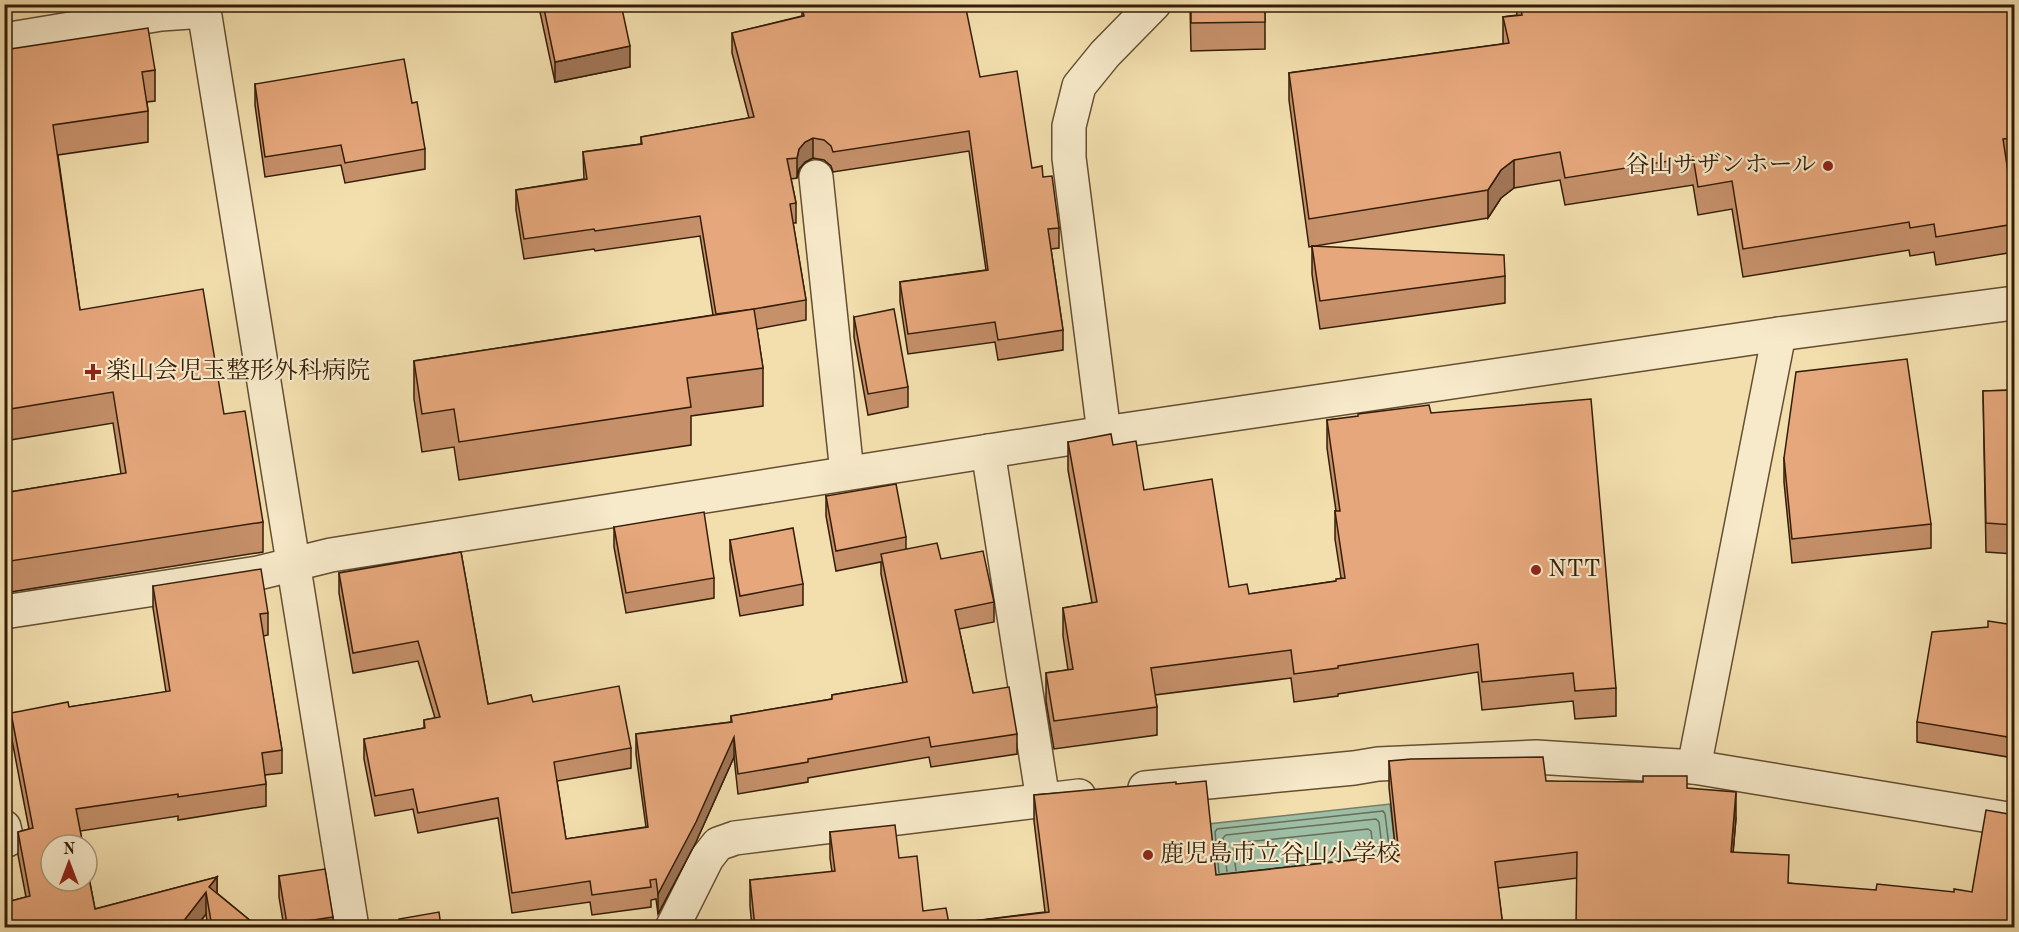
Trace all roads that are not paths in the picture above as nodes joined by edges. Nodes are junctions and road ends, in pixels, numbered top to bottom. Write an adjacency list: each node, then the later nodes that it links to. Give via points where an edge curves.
1 (1154, 4): 7 (street, via 1079,86 1069,126 1069,158)
2 (204, 8): 3 (street); 10 (street)
3 (4, 40)
4 (816, 177): 9 (street)
5 (2014, 303): 6 (street)
6 (1779, 334): 7 (street); 12 (street)
7 (1104, 433): 8 (street)
8 (988, 451): 9 (street); 13 (street)
9 (847, 473): 10 (street, via 331,555)
10 (293, 565): 11 (street); 15 (street)
11 (4, 612)
12 (1694, 767): 13 (street, via 1536,757 1378,764); 14 (street)
13 (1043, 800): 16 (street, via 735,838 718,844 707,858)
14 (2014, 820)
15 (352, 927)
16 (672, 927)

